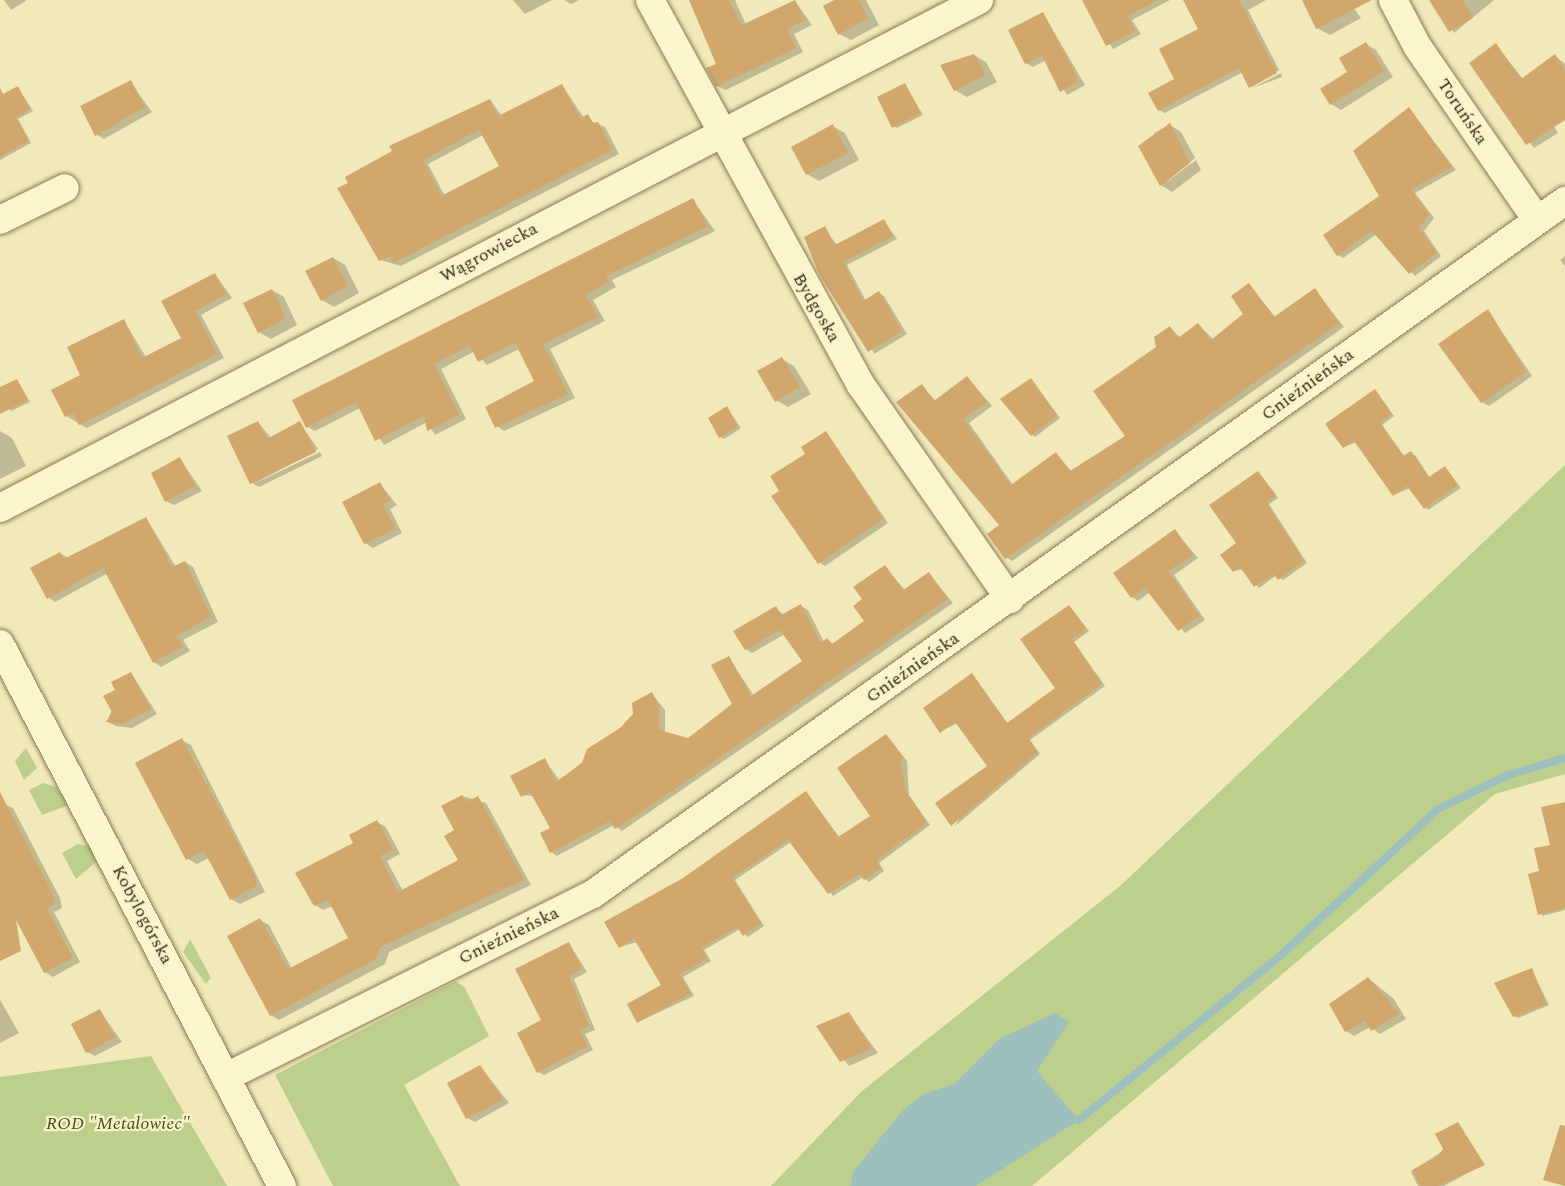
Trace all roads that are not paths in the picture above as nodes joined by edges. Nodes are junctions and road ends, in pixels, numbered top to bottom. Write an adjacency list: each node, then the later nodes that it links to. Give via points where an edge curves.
1 (650, 0): 4 (street, Bydgoska)
2 (979, 0): 4 (street, Wągrowiecka)
3 (1393, 0): 8 (street, Toruńska, via 1418,46)
4 (721, 132): 9 (street, Wągrowiecka); 10 (street, Bydgoska, via 861,386)
5 (65, 188): 7 (street)
6 (1565, 201): 8 (street, Gnieźnieńska)
7 (0, 220)
8 (1537, 220): 10 (street, Gnieźnieńska)
9 (0, 508)
10 (1010, 599): 12 (street, Gnieźnieńska, via 593,894)
11 (0, 645): 12 (street, Kobylogórska)
12 (226, 1077): 13 (street, Kobylogórska)
13 (282, 1186)

